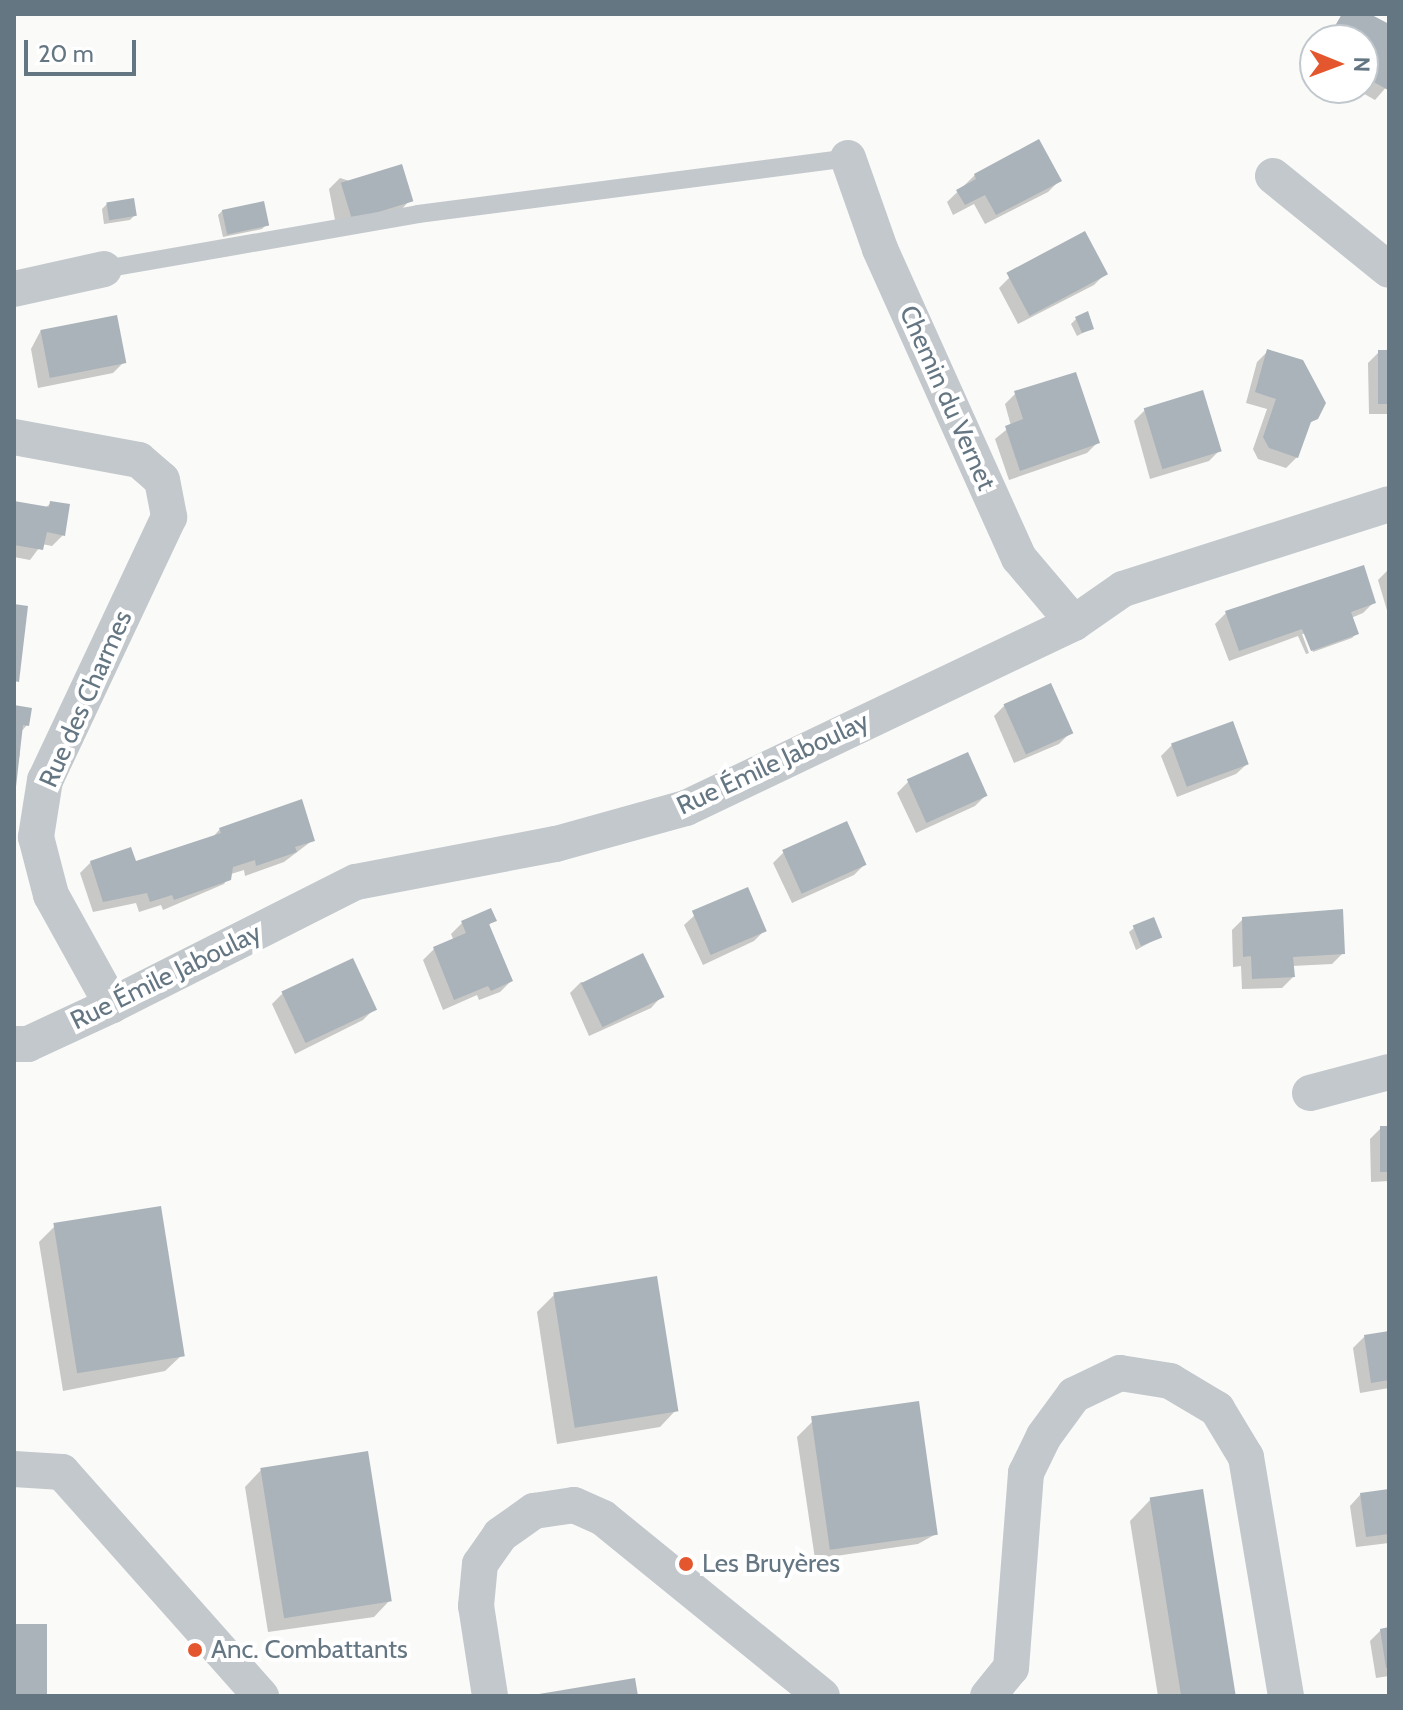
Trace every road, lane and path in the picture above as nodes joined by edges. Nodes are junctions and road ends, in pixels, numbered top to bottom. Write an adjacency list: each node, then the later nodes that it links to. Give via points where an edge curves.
1 (848, 158): 3 (lane, via 418,214); 8 (street, Chemin du Vernet, via 880,249 1019,558)
2 (1273, 176): 4 (street)
3 (104, 269): 5 (street)
4 (1389, 270)
5 (14, 289)
6 (14, 437): 9 (street, Rue des Charmes, via 139,460 162,480 169,517 45,780 36,837 51,895)
7 (1389, 504): 8 (street, Rue Émile Jaboulay, via 1123,589)
8 (1074, 623): 9 (street, Rue Émile Jaboulay, via 686,808 556,844 356,882)
9 (112, 1005): 10 (street, Rue Émile Jaboulay, via 28,1044)
10 (14, 1044)
11 (1389, 1072): 12 (street)
12 (1310, 1093)
13 (14, 1469): 14 (street, via 62,1472)
14 (261, 1696)
15 (490, 1696): 16 (street, via 476,1606 480,1564 500,1535 534,1511 574,1505 603,1518)
16 (822, 1696)
17 (988, 1696): 18 (street, via 1011,1668 1026,1473 1044,1436 1074,1395 1120,1373 1170,1381 1217,1409 1246,1457)
18 (1286, 1696)

